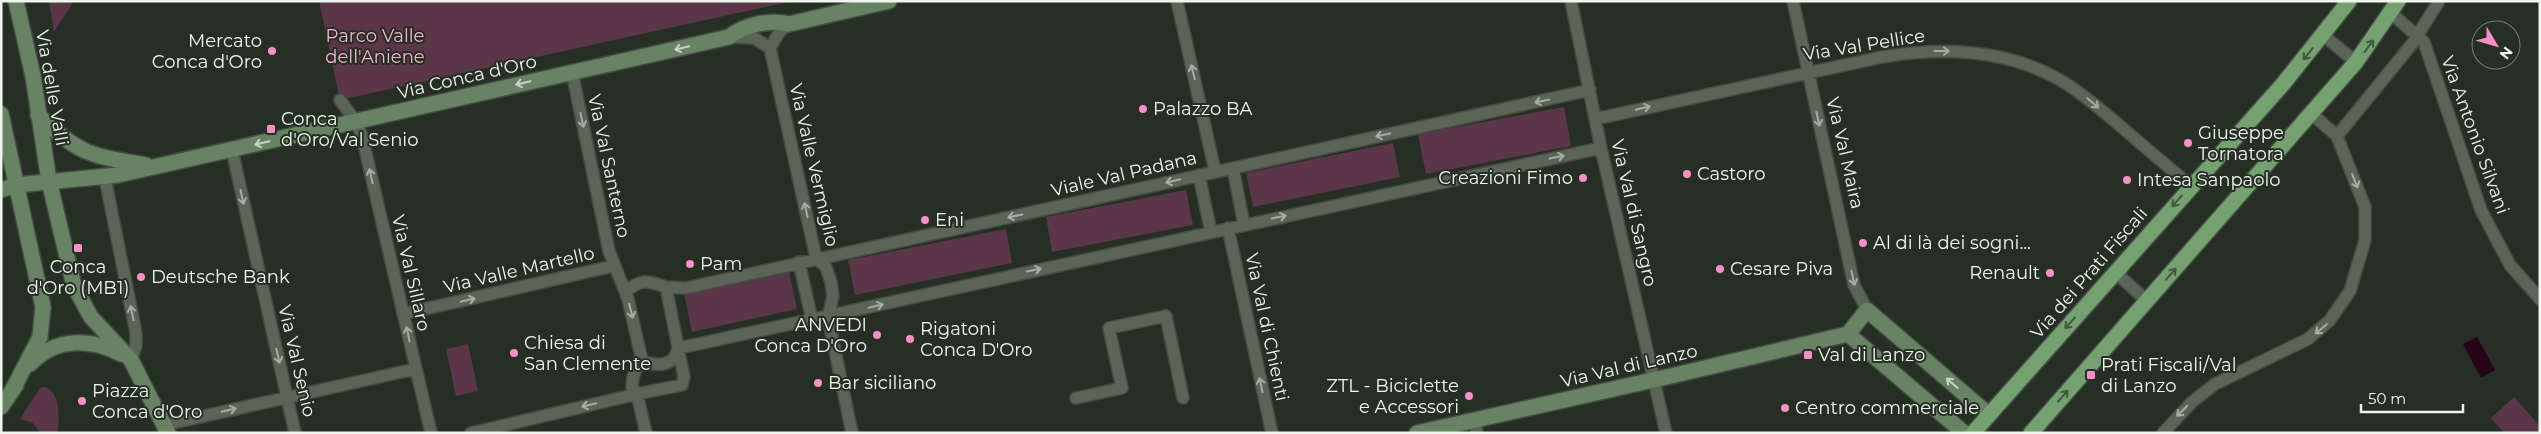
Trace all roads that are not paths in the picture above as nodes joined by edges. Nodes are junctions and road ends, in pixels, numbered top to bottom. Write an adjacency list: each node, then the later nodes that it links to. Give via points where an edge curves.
1 (16, 1): 21 (street, Via delle Valli)
2 (889, 1): 9 (street, Via Conca d'Oro)
3 (1177, 1): 29 (street, one-way to 3)
4 (1571, 1): 17 (street, Via Val di Sangro)
5 (1793, 1): 16 (street, Via Val Maira)
6 (2349, 1): 10 (main road, Via dei Prati Fiscali)
7 (2438, 1): 11 (street)
8 (2395, 7): 11 (street, Via Antonio Silvani); 14 (main road, one-way to 8)
9 (789, 24): 12 (street, Via Conca d'Oro, via 778,21 766,23 737,31); 13 (street, via 780,31)
10 (2323, 35): 14 (street); 33 (main road, Via dei Prati Fiscali, one-way to 33)
11 (2418, 35): 24 (street); 44 (street, Via Antonio Silvani, via 2424,42 2484,216 2510,265)
12 (729, 37): 13 (street, via 754,38); 15 (street, Via Conca d'Oro, one-way to 15)
13 (770, 48): 38 (street, Via Valle Vermiglio, one-way to 13)
14 (2356, 62): 20 (main road)
15 (572, 72): 23 (street, Via Conca d'Oro, one-way to 23); 40 (street, Via Val Santerno, one-way to 40)
16 (1808, 72): 22 (street, Via Val Pellice, one-way to 16); 33 (street, Via Val Pellice, one-way to 33, via 1882,56 1926,51 1970,52 2015,62 2053,76 2078,91); 46 (street, Via Val Maira, one-way to 46, via 1854,285)
17 (1590, 90): 22 (street, Via Val di Sangro); 28 (street, Viale Val Padana, one-way to 28)
18 (340, 100): 23 (street, Via Val Sillaro)
19 (1, 114): 34 (street)
20 (2312, 114): 24 (street); 45 (main road, one-way to 20)
21 (38, 115): 27 (street, via 84,152); 32 (street, Via delle Valli)
22 (1596, 119): 25 (street, Via Val di Sangro)
23 (356, 122): 26 (street, Via Conca d'Oro, one-way to 26); 47 (street, Via Val Sillaro, one-way to 23)
24 (2337, 136): 76 (street, one-way to 76, via 2364,203 2366,221 2358,270 2345,301 2330,320 2308,339 2215,384 2192,402)
25 (1601, 148): 35 (street, one-way to 25); 55 (street, Via Val di Sangro)
26 (232, 150): 27 (street, Via Conca d'Oro); 58 (street, Via Val Senio, one-way to 58)
27 (152, 166): 31 (street, Via Conca d'Oro)
28 (1233, 168): 29 (street, Viale Val Padana); 35 (street)
29 (1216, 171): 30 (street, Viale Val Padana)
30 (1199, 175): 37 (street); 38 (street, Viale Val Padana, one-way to 38)
31 (105, 178): 32 (street, Via Conca d'Oro); 52 (street, one-way to 31, via 136,333)
32 (50, 181): 34 (street); 52 (street, via 78,297 91,317)
33 (2191, 186): 41 (main road, Via dei Prati Fiscali, one-way to 41)
34 (8, 188): 56 (street, via 38,278 43,312 40,337)
35 (1244, 225): 36 (street)
36 (1228, 228): 37 (street); 70 (street, Via Val di Chienti, one-way to 36)
37 (1211, 232): 48 (street, one-way to 37)
38 (816, 258): 39 (street, Viale Val Padana); 48 (street, Via Valle Vermiglio, via 826,267 831,282 833,296)
39 (799, 262): 42 (street, Viale Val Padana, via 686,288); 49 (street)
40 (613, 266): 43 (street, Via Val Santerno); 47 (street, Via Valle Martello, one-way to 40)
41 (2115, 272): 45 (street); 62 (main road, Via dei Prati Fiscali, one-way to 62)
42 (666, 287): 43 (street, Viale Val Padana, via 642,281); 51 (street)
43 (626, 292): 53 (street, Via Val Santerno, one-way to 53)
44 (2540, 299)
45 (2147, 301): 75 (main road, one-way to 45)
46 (1868, 310): 50 (street); 62 (street, Via Val Maira, one-way to 46)
47 (404, 314): 54 (street, Via Val Sillaro, one-way to 47)
48 (828, 317): 49 (street); 69 (street, Via Valle Vermiglio)
49 (812, 320): 51 (street)
50 (1848, 334): 55 (street, Via Val di Lanzo); 73 (street)
51 (678, 348): 53 (street, via 676,356 667,364); 57 (street, via 682,384)
52 (131, 360): 56 (street, via 99,344 64,344 35,358); 64 (street)
53 (641, 360): 57 (street, via 632,382)
54 (415, 368): 58 (street); 66 (street, Via Val Sillaro)
55 (1654, 380): 63 (street, Via Val di Lanzo); 72 (street, Via Val di Sangro)
56 (12, 391): 61 (street)
57 (637, 394): 67 (street, one-way to 67); 68 (street)
58 (287, 396): 64 (street, one-way to 58); 65 (street, Via Val Senio)
59 (1076, 398): 60 (street, via 1122,388 1109,328 1166,316)
60 (1183, 398)
61 (1, 406)
62 (1989, 415): 74 (main road, Via dei Prati Fiscali)
63 (1476, 426): 71 (street, Via Val di Lanzo)
64 (166, 429)
65 (295, 433)
66 (431, 433)
67 (471, 433)
68 (646, 433)
69 (852, 433)
70 (1272, 433)
71 (1418, 433)
72 (1666, 433)
73 (1964, 433)
74 (1973, 433)
75 (2031, 433)
76 (2163, 433)

